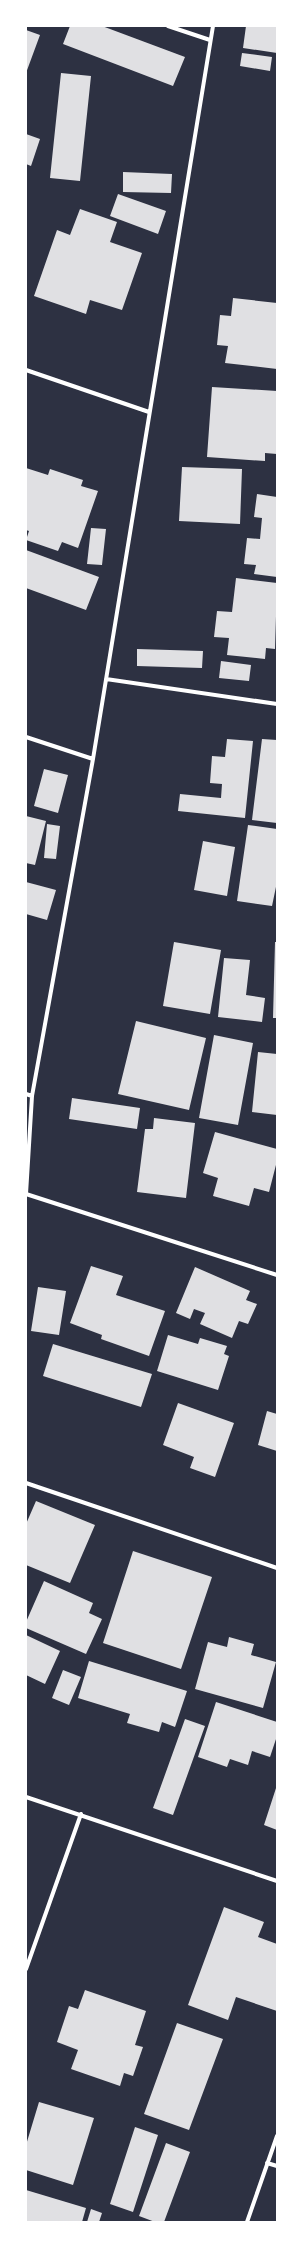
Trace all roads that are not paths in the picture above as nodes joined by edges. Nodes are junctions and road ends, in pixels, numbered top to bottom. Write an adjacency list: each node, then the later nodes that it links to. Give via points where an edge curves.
1 (168, 26): 3 (street)
2 (213, 26): 3 (street)
3 (210, 40): 5 (street)
4 (26, 370): 5 (street)
5 (149, 412): 6 (street)
6 (106, 679): 7 (street); 9 (street)
7 (277, 704)
8 (26, 737): 9 (street)
9 (93, 759): 11 (street)
10 (26, 1094): 11 (street)
11 (32, 1096): 12 (street)
12 (26, 1194): 13 (street)
13 (277, 1275)
14 (26, 1483): 15 (street)
15 (277, 1568)
16 (26, 1796): 17 (street)
17 (81, 1814): 18 (street); 19 (street)
18 (277, 1881)
19 (26, 1969)
20 (277, 2136): 21 (street)
21 (268, 2163): 22 (street); 23 (street)
22 (277, 2166)
23 (247, 2222)

